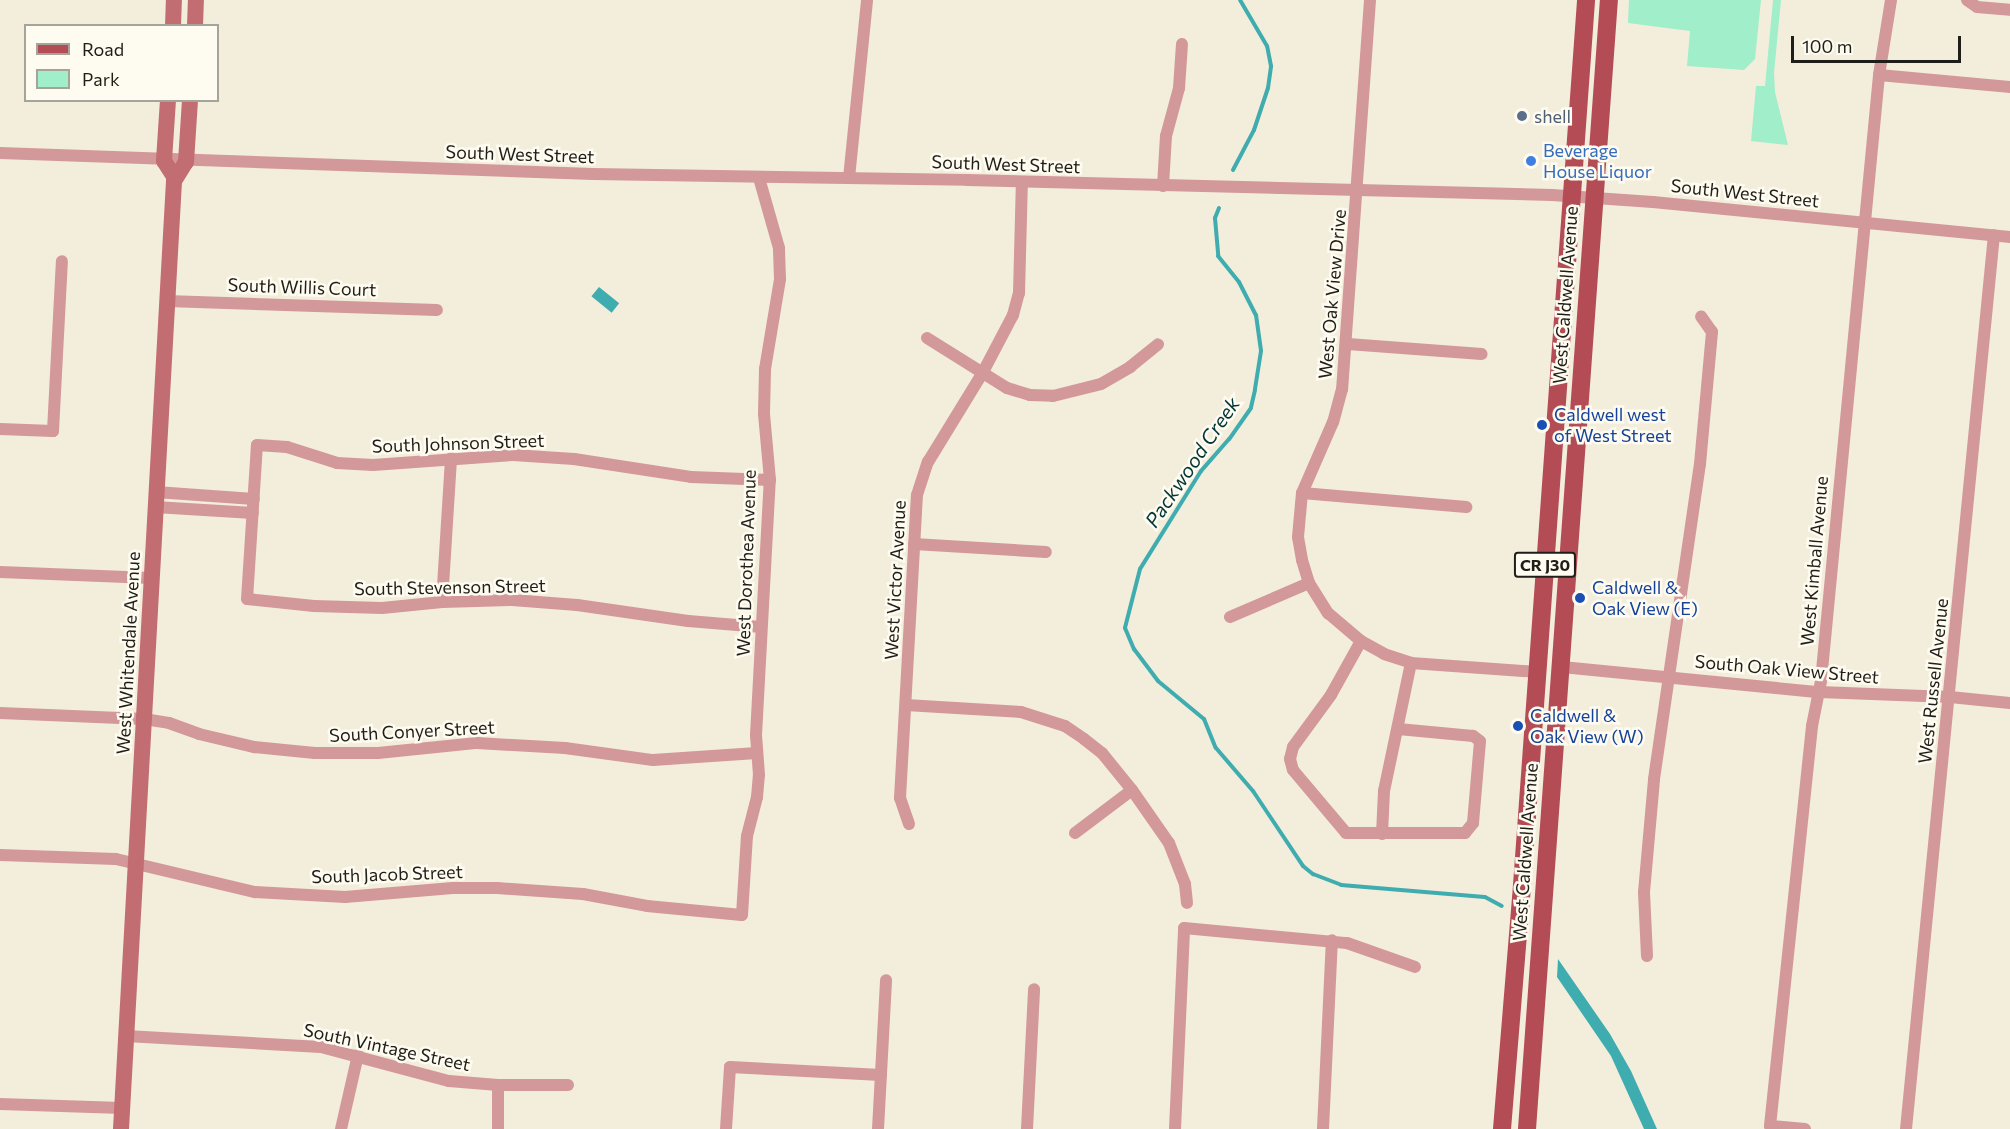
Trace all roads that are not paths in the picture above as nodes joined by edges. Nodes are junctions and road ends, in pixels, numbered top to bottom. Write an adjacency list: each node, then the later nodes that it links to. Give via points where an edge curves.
1 (174, 0): 10 (street)
2 (196, 0): 11 (street)
3 (867, 0): 22 (street)
4 (1370, 0): 25 (street, West Oak View Drive)
5 (1586, 0): 26 (main road, West Caldwell Avenue / CR J30)
6 (1609, 0): 27 (main road, West Caldwell Avenue / CR J30)
7 (1891, 0): 13 (street, West Kimball Avenue)
8 (1966, 0): 9 (street, via 1977,7)
9 (2010, 10)
10 (173, 24)
11 (195, 24)
12 (1182, 44): 24 (street, via 1179,88 1166,136)
13 (1879, 75): 14 (street); 28 (street, West Kimball Avenue)
14 (2010, 87)
15 (168, 102): 18 (street)
16 (190, 102): 19 (street)
17 (0, 153): 18 (street, South West Street)
18 (164, 160): 19 (street, South West Street); 20 (street)
19 (186, 162): 20 (street); 21 (street, South West Street)
20 (175, 178): 32 (street, West Whitendale Avenue)
21 (759, 178): 22 (street, South West Street); 42 (street, West Dorothea Avenue, via 778,248 780,279 765,369 764,414)
22 (849, 178): 23 (street, South West Street)
23 (1022, 182): 24 (street, South West Street); 39 (street, West Victor Avenue, via 1019,293 1013,315)
24 (1163, 186): 25 (street, South West Street)
25 (1358, 191): 26 (street, South West Street); 37 (street, West Oak View Drive)
26 (1572, 196): 27 (street, South West Street); 48 (main road, West Caldwell Avenue / CR J30)
27 (1595, 197): 28 (street, South West Street); 59 (main road, West Caldwell Avenue / CR J30)
28 (1864, 222): 29 (street, South West Street); 62 (street, West Kimball Avenue)
29 (1994, 235): 30 (street, South West Street); 63 (street, West Russell Avenue)
30 (2010, 237)
31 (62, 261): 40 (street, via 53,431)
32 (167, 301): 33 (street, South Willis Court); 45 (street, West Whitendale Avenue)
33 (437, 310)
34 (1701, 316): 61 (street, via 1712,332 1700,464)
35 (927, 338): 39 (street)
36 (1158, 344): 39 (street, via 1101,384 1072,393 1030,395)
37 (1348, 344): 38 (street); 43 (street, West Oak View Drive, via 1333,422)
38 (1482, 354)
39 (982, 374): 49 (street, West Victor Avenue, via 928,462 917,495)
40 (0, 429)
41 (451, 458): 42 (street, South Johnson Street, via 513,455 574,459 691,477); 44 (street, South Johnson Street, via 373,465 337,463 287,447 257,445); 54 (street)
42 (770, 480): 56 (street, West Dorothea Avenue)
43 (1302, 494): 46 (street); 53 (street, West Oak View Drive, via 1298,537)
44 (254, 499): 45 (street); 47 (street)
45 (156, 500): 47 (street); 52 (street, West Whitendale Avenue)
46 (1466, 507)
47 (253, 513): 54 (street, South Stevenson Street, via 247,599 382,608)
48 (1547, 535): 59 (main road, via 1556,569 1552,655); 60 (main road, West Caldwell Avenue / CR J30)
49 (914, 544): 50 (street); 65 (street, West Victor Avenue)
50 (1046, 552)
51 (0, 572): 52 (street)
52 (151, 578): 67 (street, West Whitendale Avenue)
53 (1309, 583): 55 (street); 57 (street, West Oak View Drive, via 1328,613)
54 (442, 602): 56 (street, South Stevenson Street, via 512,600 577,605)
55 (1230, 617)
56 (761, 627): 69 (street, West Dorothea Avenue)
57 (1361, 641): 58 (street, West Oak View Drive); 73 (street, via 1331,695 1293,747 1290,759 1293,770 1346,833)
58 (1411, 663): 60 (street, West Oak View Drive); 68 (street)
59 (1562, 667): 61 (street, South Oak View Street); 99 (main road, West Caldwell Avenue / CR J30)
60 (1538, 672): 98 (main road, West Caldwell Avenue / CR J30)
61 (1668, 677): 62 (street, South Oak View Street); 79 (street, via 1644,892)
62 (1819, 692): 63 (street, South Oak View Street); 100 (street, West Kimball Avenue, via 1812,726 1770,1126)
63 (1950, 697): 64 (street, South Oak View Street); 101 (street, West Russell Avenue)
64 (2010, 703)
65 (906, 705): 70 (street, via 1021,712 1044,718 1065,726 1102,753); 71 (street, West Victor Avenue, via 900,798)
66 (0, 713): 67 (street, South Conyer Street)
67 (144, 719): 69 (street, South Conyer Street, via 254,747 315,753 378,753 477,743 565,748 653,760); 75 (street, West Whitendale Avenue)
68 (1398, 729): 73 (street, via 1384,791); 73 (street, via 1473,736 1480,741 1473,823 1462,834)
69 (757, 753): 77 (street, West Dorothea Avenue, via 757,797 747,836)
70 (1132, 790): 72 (street); 76 (street, via 1169,843 1185,884)
71 (909, 824)
72 (1075, 833)
73 (1382, 834)
74 (0, 855): 75 (street, South Jacob Street)
75 (135, 862): 77 (street, South Jacob Street, via 255,892 345,897 497,888 583,894 647,906); 83 (street, West Whitendale Avenue)
76 (1186, 903)
77 (742, 915)
78 (1332, 940): 80 (street, via 1368,948); 96 (street, via 1184,928); 97 (street)
79 (1647, 956)
80 (1415, 967)
81 (886, 980): 85 (street)
82 (1034, 989): 95 (street)
83 (126, 1036): 84 (street, South Vintage Street, via 280,1043); 89 (street, West Whitendale Avenue)
84 (358, 1055): 86 (street, South Vintage Street, via 449,1081); 91 (street)
85 (881, 1075): 93 (street, via 730,1067); 94 (street)
86 (498, 1085): 87 (street, South Vintage Street); 92 (street)
87 (568, 1085)
88 (0, 1104): 89 (street)
89 (122, 1108): 90 (street, West Whitendale Avenue)
90 (121, 1129)
91 (341, 1129)
92 (498, 1129)
93 (726, 1129)
94 (878, 1129)
95 (1027, 1129)
96 (1174, 1129)
97 (1323, 1129)
98 (1502, 1129)
99 (1527, 1129)
100 (1804, 1129)
101 (1906, 1129)

